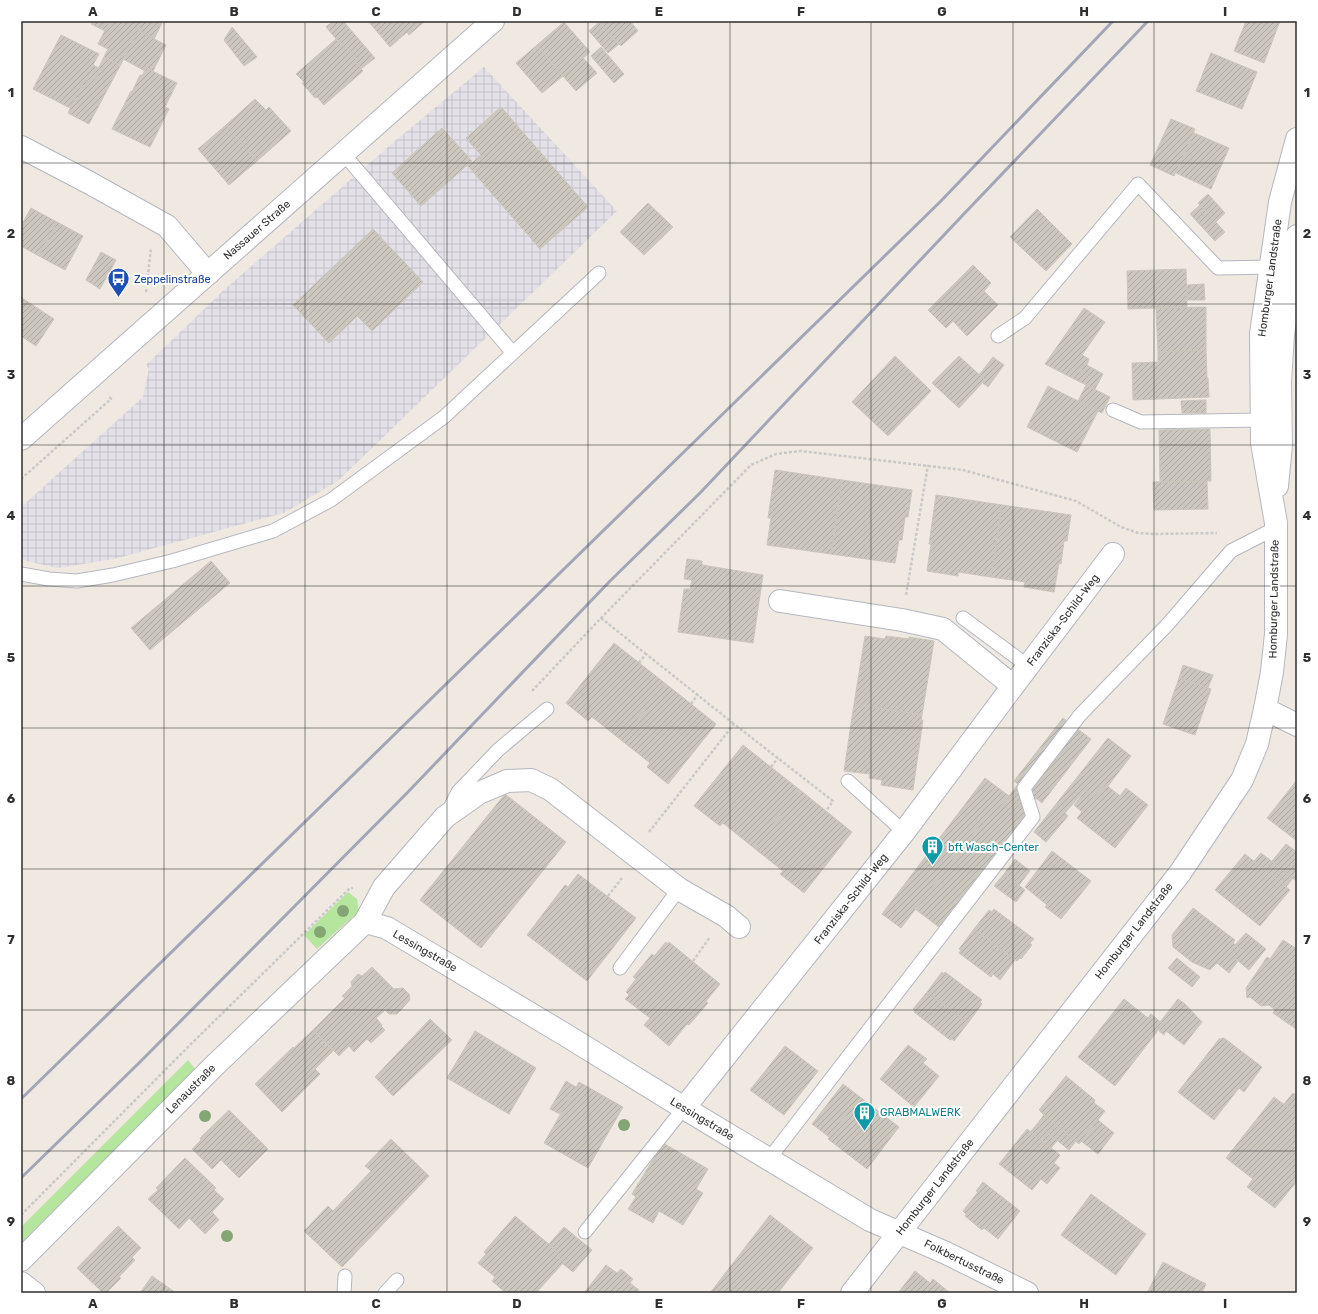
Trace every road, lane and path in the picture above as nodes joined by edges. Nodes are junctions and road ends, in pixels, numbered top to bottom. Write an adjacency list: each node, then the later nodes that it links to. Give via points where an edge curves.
1 (493, 21): 4 (street, Nassauer Straße)
2 (1297, 139): 7 (street, Homburger Landstraße, via 1280,202)
3 (21, 146): 8 (street, via 167,226)
4 (344, 153): 8 (street, Nassauer Straße); 12 (lane)
5 (1297, 236): 7 (street, Homburger Landstraße)
6 (152, 242): 10 (path)
7 (1286, 270): 11 (lane, via 1218,268 1138,184 1025,318); 15 (street, Homburger Landstraße, via 1261,334); 19 (street, Homburger Landstraße)
8 (208, 274): 16 (street, Nassauer Straße)
9 (599, 274): 12 (lane)
10 (146, 292)
11 (998, 336)
12 (512, 352): 21 (lane, via 444,417 330,500 273,531 172,561 113,575 77,580 49,580)
13 (111, 399): 18 (path)
14 (1114, 410): 15 (lane, via 1141,422)
15 (1261, 420): 19 (street, Homburger Landstraße, via 1262,443)
16 (21, 439)
17 (928, 465): 25 (path)
18 (21, 479)
19 (1276, 521): 33 (street, Homburger Landstraße, via 1276,634); 49 (lane, via 1232,551 1168,624 1080,715 1024,788 1033,817)
20 (1113, 554): 28 (street, Franziska-Schild-Weg)
21 (21, 574)
22 (780, 601): 25 (street)
23 (601, 618): 26 (path)
24 (963, 618): 28 (lane)
25 (902, 620): 29 (street, via 942,629)
26 (646, 654): 27 (path); 30 (path)
27 (639, 663)
28 (1028, 666): 29 (street, Franziska-Schild-Weg)
29 (1013, 686): 41 (street, Franziska-Schild-Weg)
30 (698, 694): 31 (path); 34 (path)
31 (691, 704)
32 (547, 708): 40 (lane, via 498,750 458,792)
33 (1265, 709): 35 (street); 52 (street, Homburger Landstraße, via 1256,744 1242,780 1180,873)
34 (734, 724): 36 (path); 42 (path)
35 (1297, 725)
36 (778, 758): 37 (path); 39 (path, via 833,802)
37 (771, 767)
38 (848, 781): 41 (lane)
39 (826, 811)
40 (445, 817): 42 (street, via 479,793 507,781 531,780 550,789); 45 (street, via 384,887)
41 (904, 832): 48 (street, Franziska-Schild-Weg)
42 (632, 853): 44 (street)
43 (358, 887): 50 (path, via 350,888)
44 (679, 889): 46 (street, via 726,916); 47 (lane)
45 (365, 922): 48 (street, Lessingstraße, via 387,928); 53 (street, Lenaustraße, via 213,1068)
46 (739, 928)
47 (620, 968)
48 (684, 1108): 49 (street, Lessingstraße); 51 (lane)
49 (769, 1159): 52 (street, Lessingstraße, via 870,1220)
50 (21, 1215)
51 (585, 1232)
52 (899, 1232): 60 (street, Homburger Landstraße); 61 (street, Folkbertusstraße, via 946,1252)
53 (21, 1260)
54 (345, 1276): 58 (lane)
55 (397, 1280): 59 (lane)
56 (21, 1283): 57 (street)
57 (34, 1293)
58 (344, 1293)
59 (385, 1293)
60 (852, 1293)
61 (1028, 1293)

